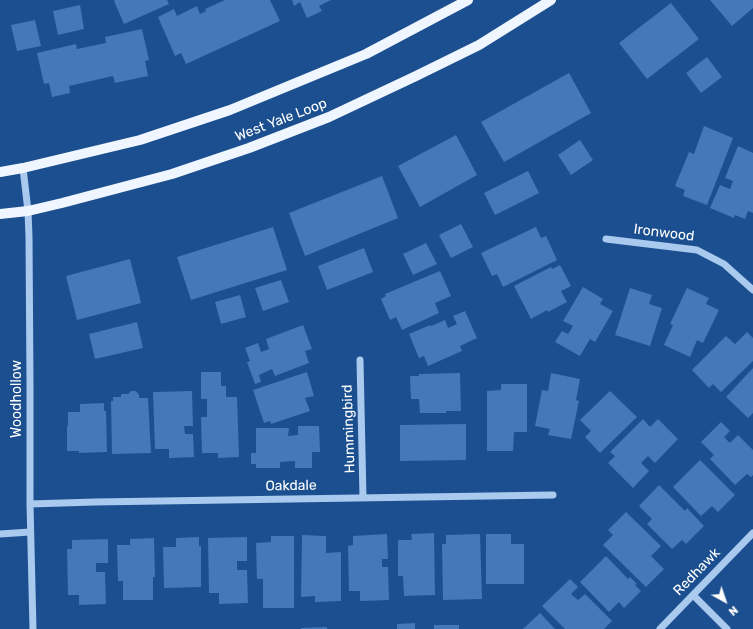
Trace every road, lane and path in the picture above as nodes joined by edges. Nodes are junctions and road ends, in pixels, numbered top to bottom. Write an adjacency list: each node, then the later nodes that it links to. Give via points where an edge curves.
1 (468, 0): 3 (main road, West Yale Loop, via 366,54 230,110 140,140)
2 (551, 0): 5 (main road, West Yale Loop, via 479,45 328,117 249,148 172,174)
3 (22, 168): 4 (main road, West Yale Loop); 5 (street, Woodhollow)
4 (0, 172)
5 (28, 211): 6 (main road, West Yale Loop); 12 (street, Woodhollow)
6 (0, 214)
7 (606, 239): 8 (street, Ironwood, via 697,250 724,264)
8 (753, 290)
9 (360, 360): 11 (street, Hummingbird)
10 (553, 495): 11 (street, Oakdale)
11 (363, 498): 12 (street, Oakdale)
12 (30, 504): 13 (street, Woodhollow)
13 (30, 532): 15 (street); 17 (street, Woodhollow)
14 (753, 533): 16 (street, Redhawk)
15 (0, 534)
16 (693, 595): 18 (street, Redhawk); 19 (street)
17 (33, 629)
18 (660, 629)
19 (728, 629)

